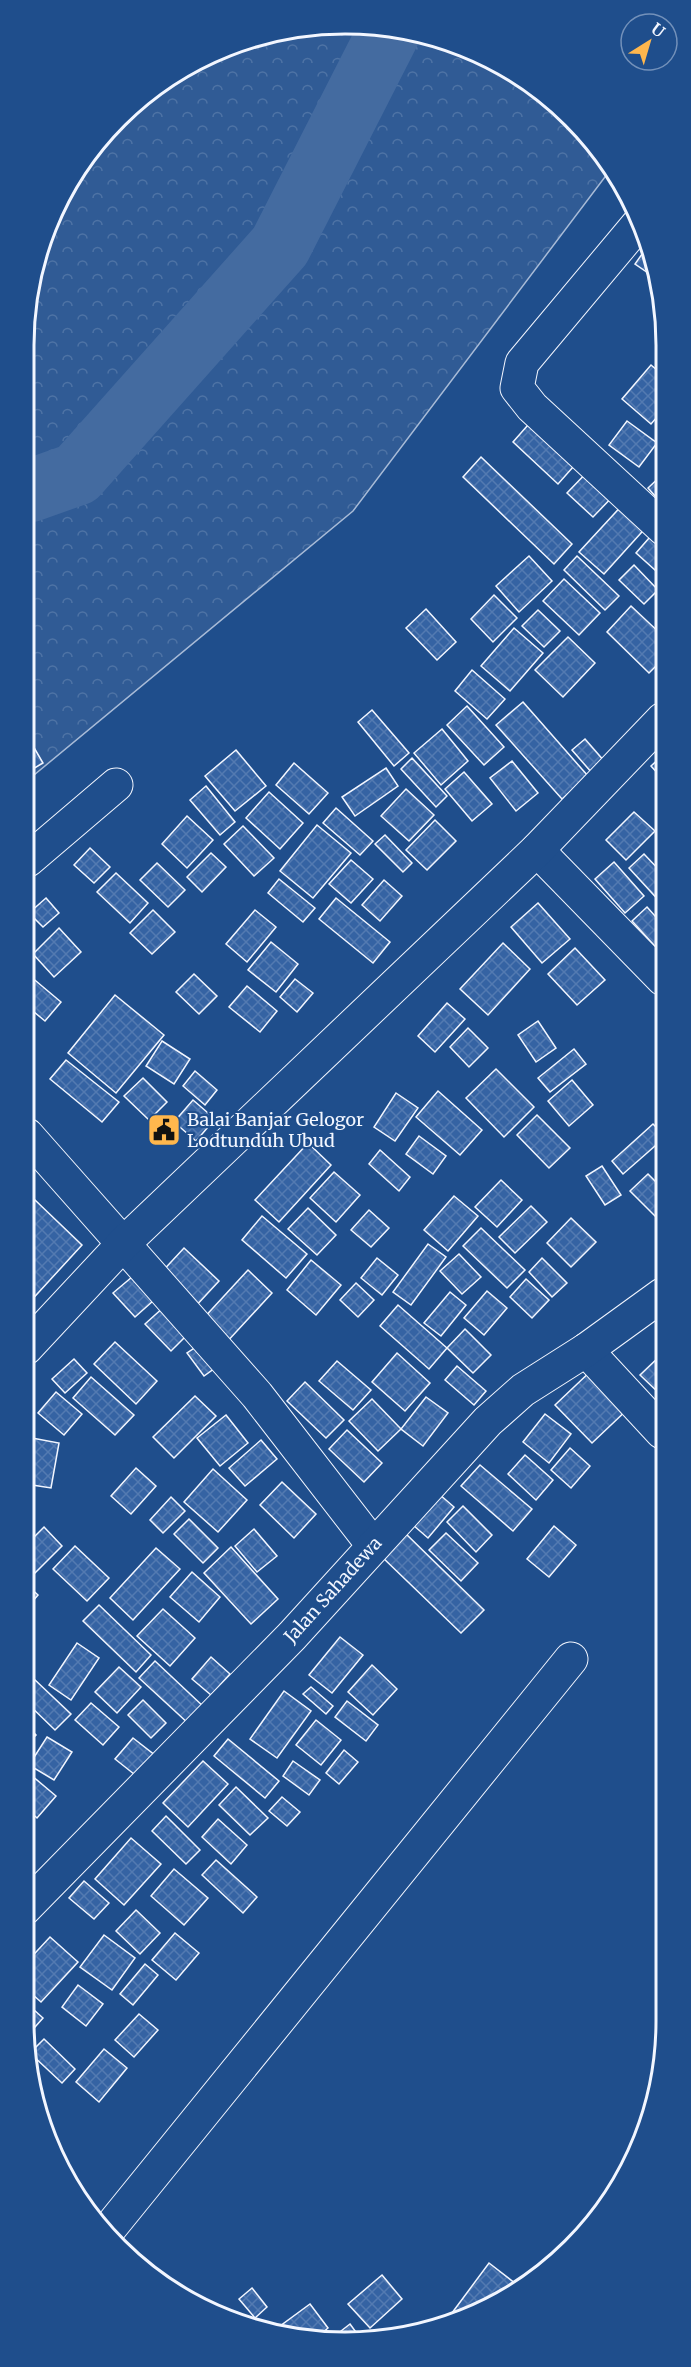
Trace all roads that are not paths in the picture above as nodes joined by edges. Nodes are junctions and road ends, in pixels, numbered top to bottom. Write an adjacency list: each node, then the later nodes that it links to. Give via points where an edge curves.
1 (634, 229): 2 (street, via 522,363 517,388 532,407)
2 (656, 522)
3 (656, 726): 5 (street)
4 (116, 785): 6 (street)
5 (537, 850): 7 (street); 9 (street)
6 (34, 855)
7 (656, 972)
8 (34, 1148): 9 (street)
9 (124, 1243): 11 (street); 14 (street, via 257,1395)
10 (656, 1299): 12 (street, Jalan Sahadewa)
11 (34, 1339)
12 (586, 1350): 13 (street); 14 (street, Jalan Sahadewa, via 523,1390 488,1421)
13 (656, 1426)
14 (373, 1545): 16 (street, Jalan Sahadewa, via 292,1636)
15 (571, 1659): 17 (street)
16 (34, 1899)
17 (111, 2226)

